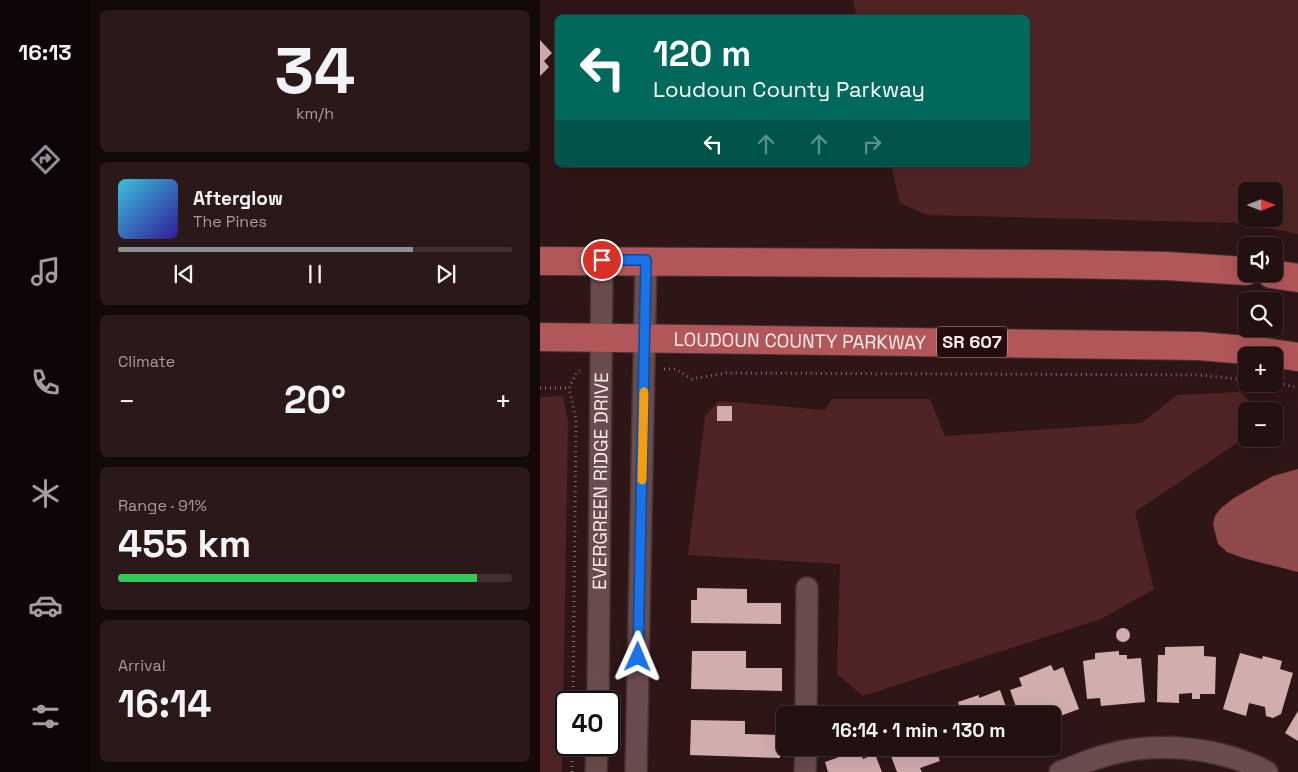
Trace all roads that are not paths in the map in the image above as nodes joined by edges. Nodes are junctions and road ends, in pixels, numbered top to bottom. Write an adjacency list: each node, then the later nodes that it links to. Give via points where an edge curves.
1 (602, 260): 2 (main road); 3 (main road); 8 (street, EVERGREEN RIDGE DRIVE)
2 (646, 260): 4 (main road, via 1167,266); 9 (street)
3 (540, 261)
4 (1238, 270)
5 (1283, 276): 6 (main road)
6 (1298, 278)
7 (540, 337): 8 (main road, LOUDOUN COUNTY PARKWAY / SR 607)
8 (601, 339): 9 (main road, LOUDOUN COUNTY PARKWAY / SR 607); 12 (street, EVERGREEN RIDGE DRIVE)
9 (645, 340): 10 (main road, LOUDOUN COUNTY PARKWAY / SR 607, via 1199,346 1258,350); 17 (street)
10 (1298, 357)
11 (807, 588): 13 (street)
12 (598, 691)
13 (806, 706)
14 (597, 756): 16 (street)
15 (806, 756): 18 (street)
16 (596, 772)
17 (636, 772)
18 (805, 772)
19 (1060, 772): 20 (street, via 1108,755 1182,748 1220,754)
20 (1267, 772)

